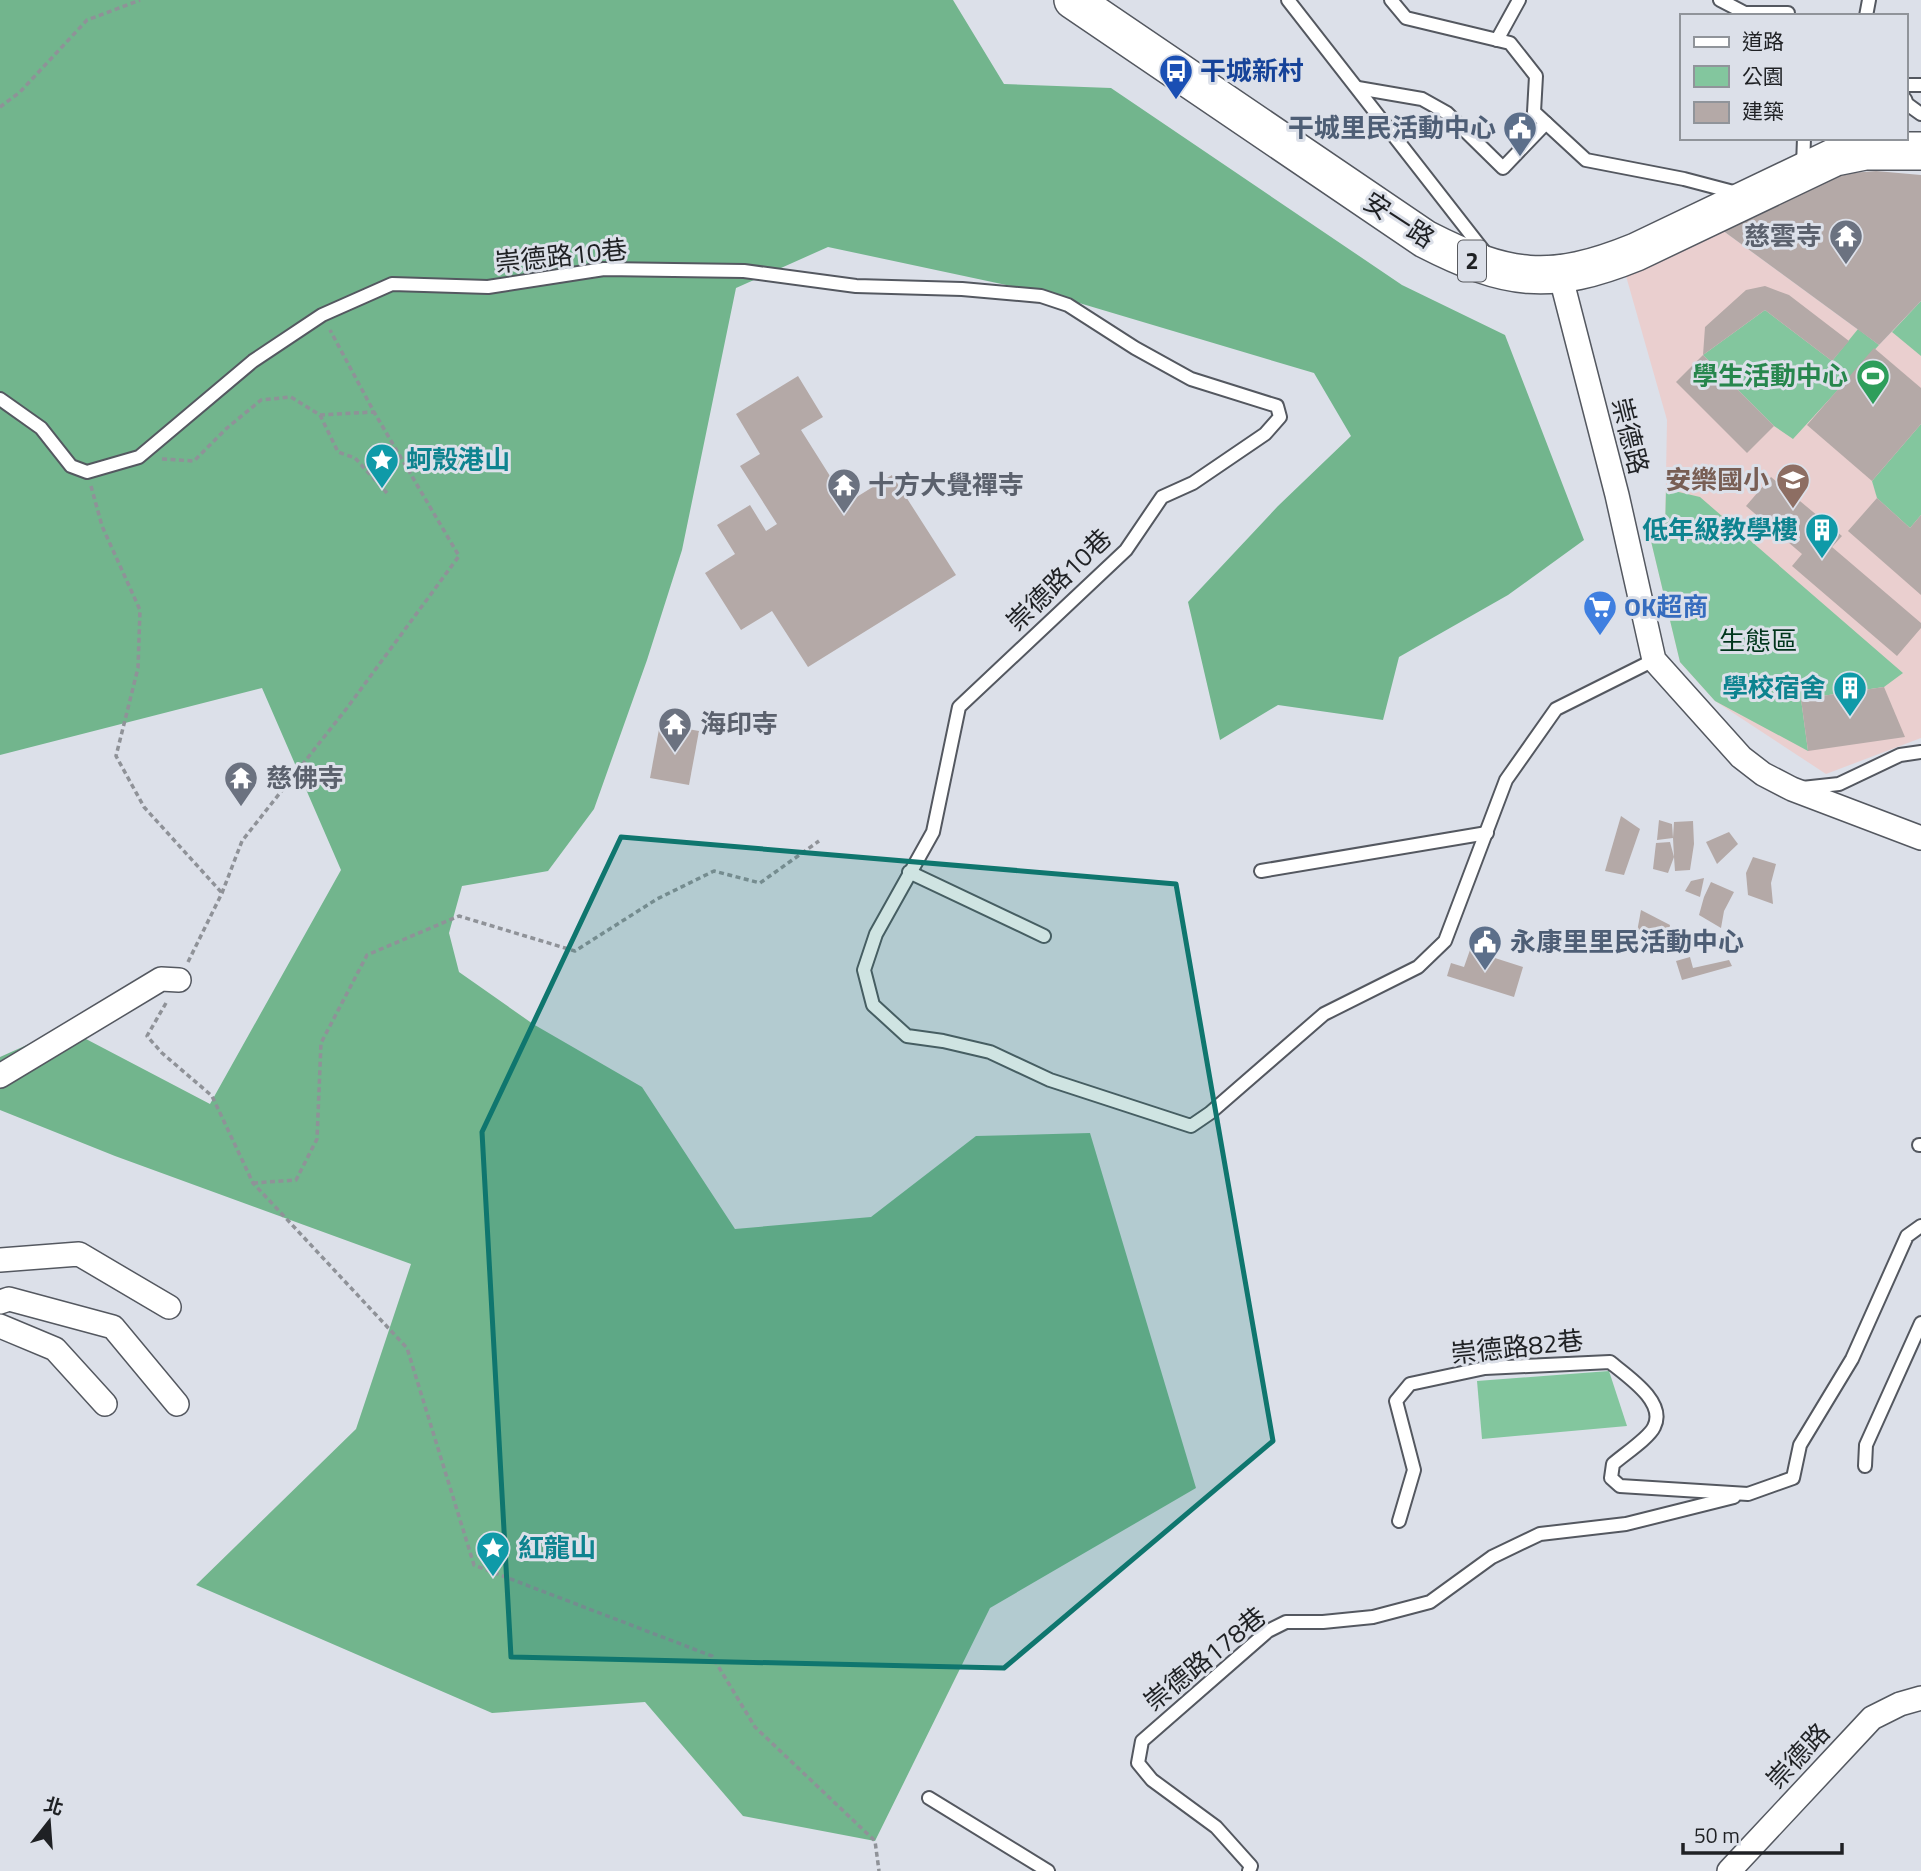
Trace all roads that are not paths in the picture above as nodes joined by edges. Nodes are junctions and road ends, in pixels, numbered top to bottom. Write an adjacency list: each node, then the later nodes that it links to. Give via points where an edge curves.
1 (1073, 0): 13 (main road, 安一路 / 2, via 1425,239)
2 (1391, 0): 7 (lane, via 1406,18)
3 (1519, 0): 7 (lane)
4 (1720, 0): 6 (lane, via 1745,13)
5 (1292, 2): 8 (lane)
6 (1788, 10)
7 (1497, 40): 9 (lane, via 1510,43 1536,76 1534,112)
8 (1358, 88): 9 (lane, via 1422,99 1447,113 1503,168); 13 (lane)
9 (1546, 123): 12 (lane, via 1586,160)
10 (1921, 152): 11 (main road, 安一路 / 2)
11 (1803, 155): 12 (main road, 安一路 / 2)
12 (1751, 197): 14 (main road, 安一路 / 2, via 1604,265)
13 (1499, 270): 14 (main road, 安一路 / 2, via 1520,275)
14 (1560, 274): 16 (street, 崇德路)
15 (0, 399): 22 (lane, 崇德路10巷, via 41,428 71,466 88,472 139,457 253,360 322,315 392,284 488,287 604,269 744,271 856,286 1041,296 1068,305 1191,379 1277,406 1280,417 1265,434 1193,483 1162,497 1126,550 959,707 933,832)
16 (1654, 660): 18 (street, 崇德路, via 1741,757); 19 (lane, 崇德路10巷, via 1556,709 1506,780)
17 (1921, 752): 18 (lane, via 1900,755 1839,784)
18 (1792, 789): 20 (street, 崇德路)
19 (1487, 833): 21 (lane); 22 (lane, 崇德路10巷, via 1445,941 1418,967 1324,1014 1191,1126 1050,1080 990,1052 907,1036 873,1005 864,970 876,934)
20 (1921, 838)
21 (1261, 871)
22 (909, 872): 23 (lane)
23 (1044, 936)
24 (179, 980): 25 (street, via 161,979)
25 (0, 1076)
26 (1921, 1226): 35 (lane, 崇德路82巷, via 1908,1236 1852,1359 1800,1445 1793,1478)
27 (0, 1260): 29 (street, via 79,1254)
28 (0, 1302): 33 (street, via 9,1299 113,1327)
29 (169, 1307)
30 (1921, 1323): 34 (lane, via 1866,1445)
31 (0, 1326): 32 (street, via 55,1349)
32 (105, 1404)
33 (177, 1404)
34 (1865, 1466)
35 (1748, 1494): 36 (lane, 崇德路82巷, via 1620,1486 1611,1478 1613,1464 1654,1428 1657,1418 1652,1399 1611,1362 1485,1368 1410,1384 1395,1401 1414,1470); 39 (lane, 崇德路178巷, via 1626,1524 1540,1534 1492,1557 1430,1602 1373,1617 1286,1622 1268,1631 1142,1741 1138,1763 1152,1780 1216,1827)
36 (1399, 1521)
37 (1921, 1698): 41 (street, 崇德路, via 1872,1718)
38 (929, 1798): 40 (lane)
39 (1251, 1869)
40 (1048, 1871)
41 (1729, 1871)

